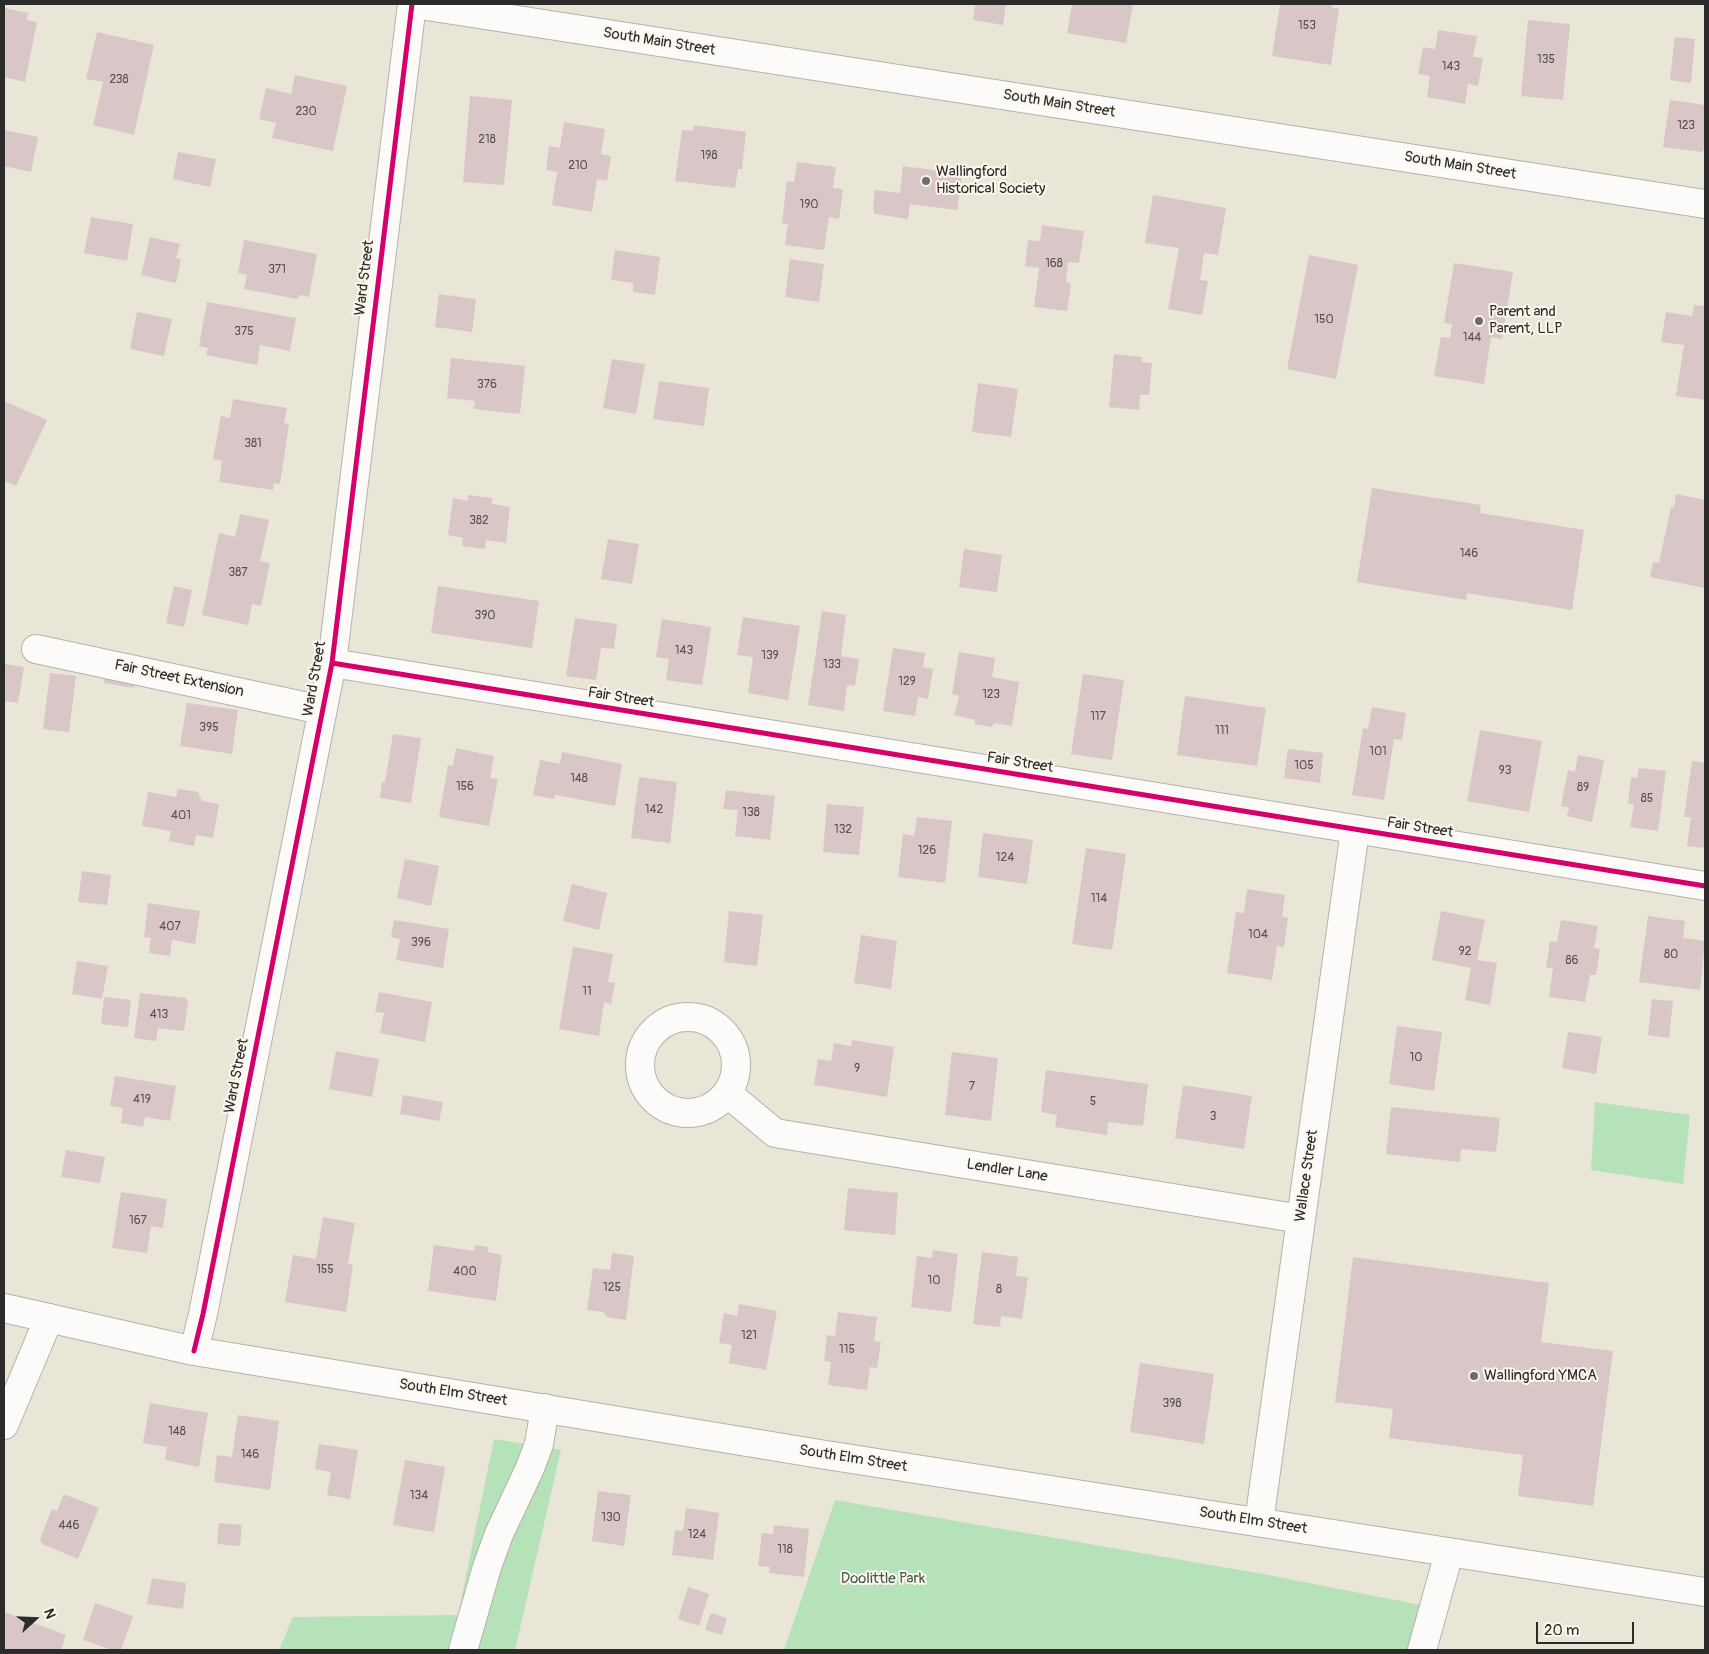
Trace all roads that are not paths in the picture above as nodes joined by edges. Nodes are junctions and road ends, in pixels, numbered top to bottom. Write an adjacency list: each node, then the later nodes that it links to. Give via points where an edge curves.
1 (413, 4): 2 (street, South Main Street); 4 (street, Ward Street)
2 (1705, 204)
3 (36, 649): 5 (street, Fair Street Extension)
4 (332, 663): 5 (street, Ward Street); 6 (street, Fair Street)
5 (322, 710): 12 (street, Ward Street)
6 (1355, 830): 7 (street, Fair Street); 9 (street, Wallace Street)
7 (1705, 886)
8 (727, 1093): 9 (street, Lendler Lane, via 775,1133)
9 (1301, 1218): 15 (street, Wallace Street)
10 (4, 1308): 11 (street, South Elm Street)
11 (49, 1318): 12 (street, South Elm Street); 14 (street)
12 (194, 1351): 13 (street, South Elm Street)
13 (545, 1408): 15 (street, South Elm Street); 18 (street, via 530,1468 499,1534)
14 (4, 1425)
15 (1259, 1522): 16 (street, South Elm Street)
16 (1450, 1553): 17 (street, South Elm Street); 19 (street)
17 (1705, 1592)
18 (463, 1650)
19 (1422, 1650)

